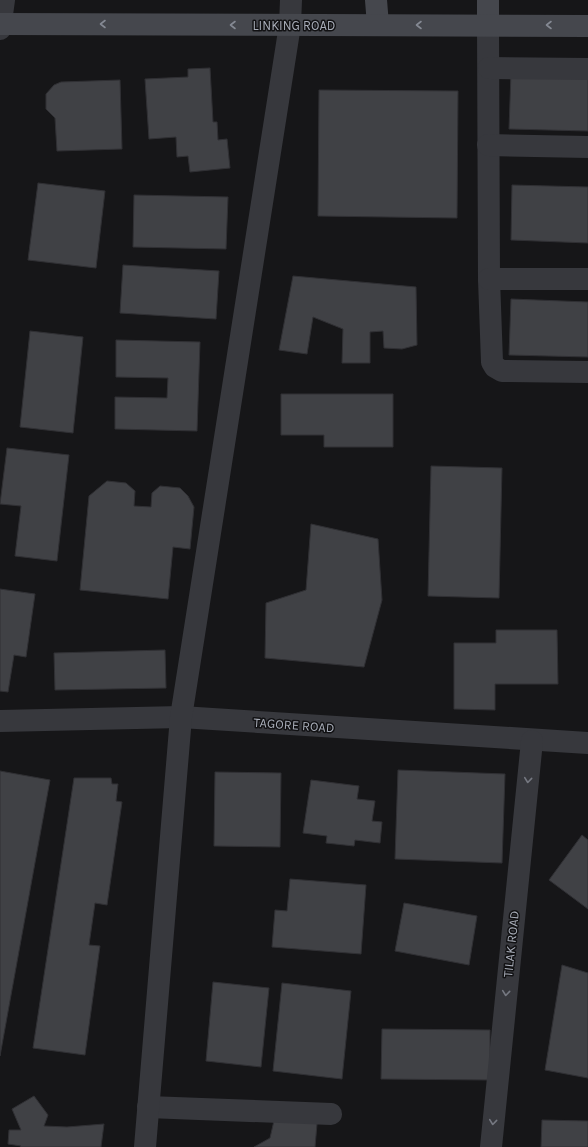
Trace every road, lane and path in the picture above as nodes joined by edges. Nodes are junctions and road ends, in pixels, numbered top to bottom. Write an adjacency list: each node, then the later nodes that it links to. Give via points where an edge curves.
1 (4, 0): 5 (street)
2 (291, 0): 6 (street)
3 (376, 0): 7 (main road)
4 (488, 0): 8 (main road)
5 (0, 25): 6 (main road, LINKING ROAD, one-way to 5)
6 (290, 25): 7 (main road, LINKING ROAD); 17 (street)
7 (378, 25): 8 (main road, LINKING ROAD, one-way to 7)
8 (488, 25): 9 (main road, LINKING ROAD, one-way to 8); 10 (street)
9 (588, 26)
10 (489, 68): 11 (street); 12 (street)
11 (588, 69)
12 (488, 145): 13 (street); 14 (street)
13 (588, 147)
14 (489, 279): 15 (street); 16 (street, via 490,356 495,367 502,371)
15 (588, 279)
16 (588, 372)
17 (180, 717): 18 (street, TAGORE ROAD); 19 (street, TAGORE ROAD); 21 (street)
18 (0, 722)
19 (532, 741): 20 (street, TAGORE ROAD); 24 (street, TILAK ROAD, one-way to 24)
20 (588, 743)
21 (148, 1107): 22 (street); 23 (street)
22 (331, 1114)
23 (145, 1147)
24 (491, 1147)

